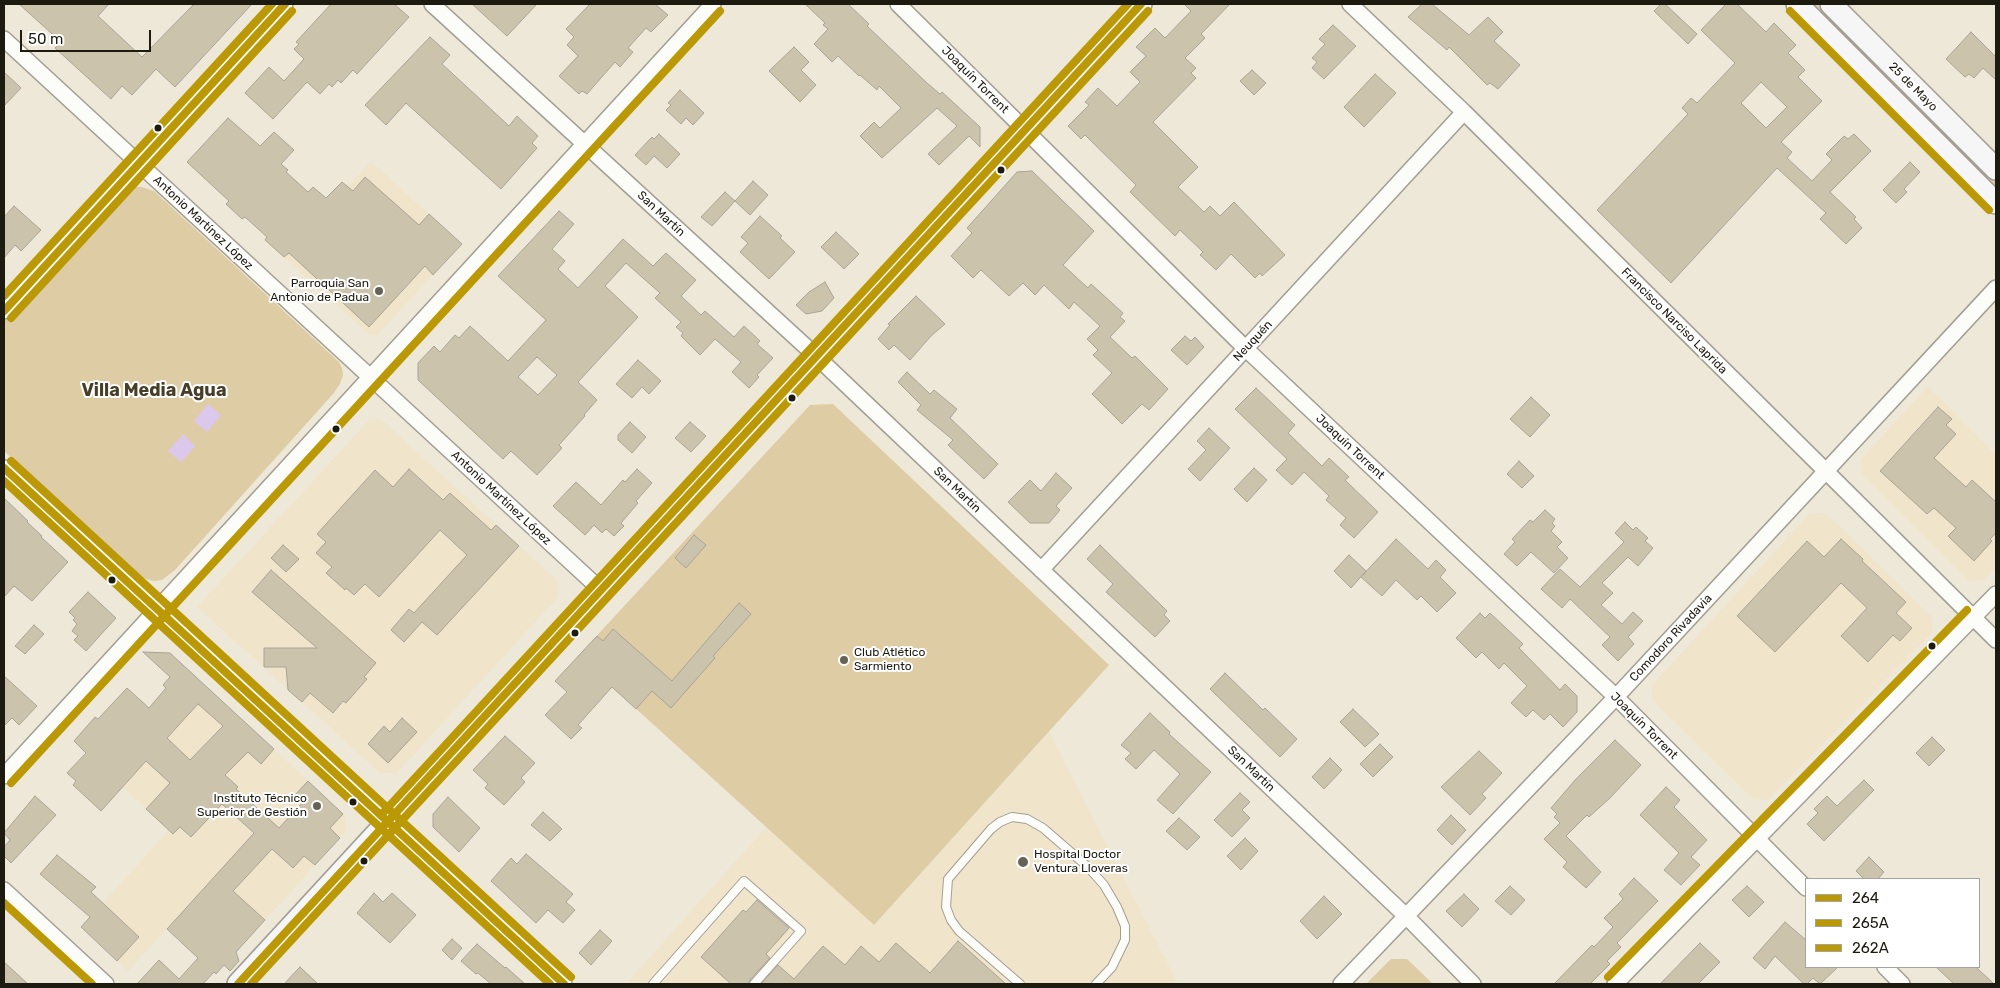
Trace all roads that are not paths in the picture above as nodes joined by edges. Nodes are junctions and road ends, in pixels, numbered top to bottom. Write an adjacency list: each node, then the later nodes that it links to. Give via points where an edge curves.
1 (285, 4): 13 (street)
2 (432, 4): 12 (street, San Martín)
3 (713, 4): 12 (street)
4 (898, 4): 11 (street, Joaquín Torrent)
5 (1141, 4): 11 (main road)
6 (1350, 4): 10 (street, Francisco Narciso Laprida)
7 (1797, 4): 15 (main road, 25 de Mayo)
8 (1830, 4): 14 (main road, 25 de Mayo)
9 (4, 39): 13 (street, Antonio Martínez López)
10 (1464, 112): 18 (street, Neuquén); 22 (street, Francisco Narciso Laprida)
11 (1025, 130): 18 (street, Joaquín Torrent); 19 (main road)
12 (585, 144): 19 (street, San Martín); 20 (street)
13 (139, 163): 17 (street); 20 (street, Antonio Martínez López)
14 (1996, 170)
15 (1996, 203)
16 (1996, 288): 22 (street, Comodoro Rivadavia)
17 (4, 311)
18 (1246, 349): 23 (street, Neuquén); 29 (street, Joaquín Torrent)
19 (816, 356): 23 (street, San Martín); 24 (main road)
20 (370, 377): 24 (street, Antonio Martínez López); 26 (street)
21 (4, 468): 26 (street)
22 (1826, 471): 27 (street, Francisco Narciso Laprida); 29 (street, Comodoro Rivadavia)
23 (1041, 570): 35 (street, San Martín)
24 (601, 590): 31 (main road)
25 (1996, 594): 27 (street)
26 (157, 609): 30 (street); 31 (street)
27 (1974, 618): 28 (street, Francisco Narciso Laprida); 32 (street)
28 (1996, 640)
29 (1616, 697): 32 (street, Joaquín Torrent); 35 (street, Comodoro Rivadavia)
30 (4, 776)
31 (388, 822): 39 (main road); 40 (street)
32 (1758, 839): 33 (street, Joaquín Torrent); 47 (street)
33 (1805, 887)
34 (4, 890): 38 (street)
35 (1406, 916): 45 (street, Comodoro Rivadavia); 46 (street, San Martín)
36 (1886, 968): 37 (street)
37 (1898, 983)
38 (106, 984)
39 (238, 984)
40 (564, 984)
41 (653, 984): 42 (lane, via 744,881 801,931)
42 (754, 984)
43 (1020, 984): 44 (lane, via 959,931 946,907 948,879 991,828 1012,818 1027,818 1043,828 1088,867 1117,907 1125,926 1125,940 1112,967)
44 (1096, 984)
45 (1341, 984)
46 (1473, 984)
47 (1615, 984)

